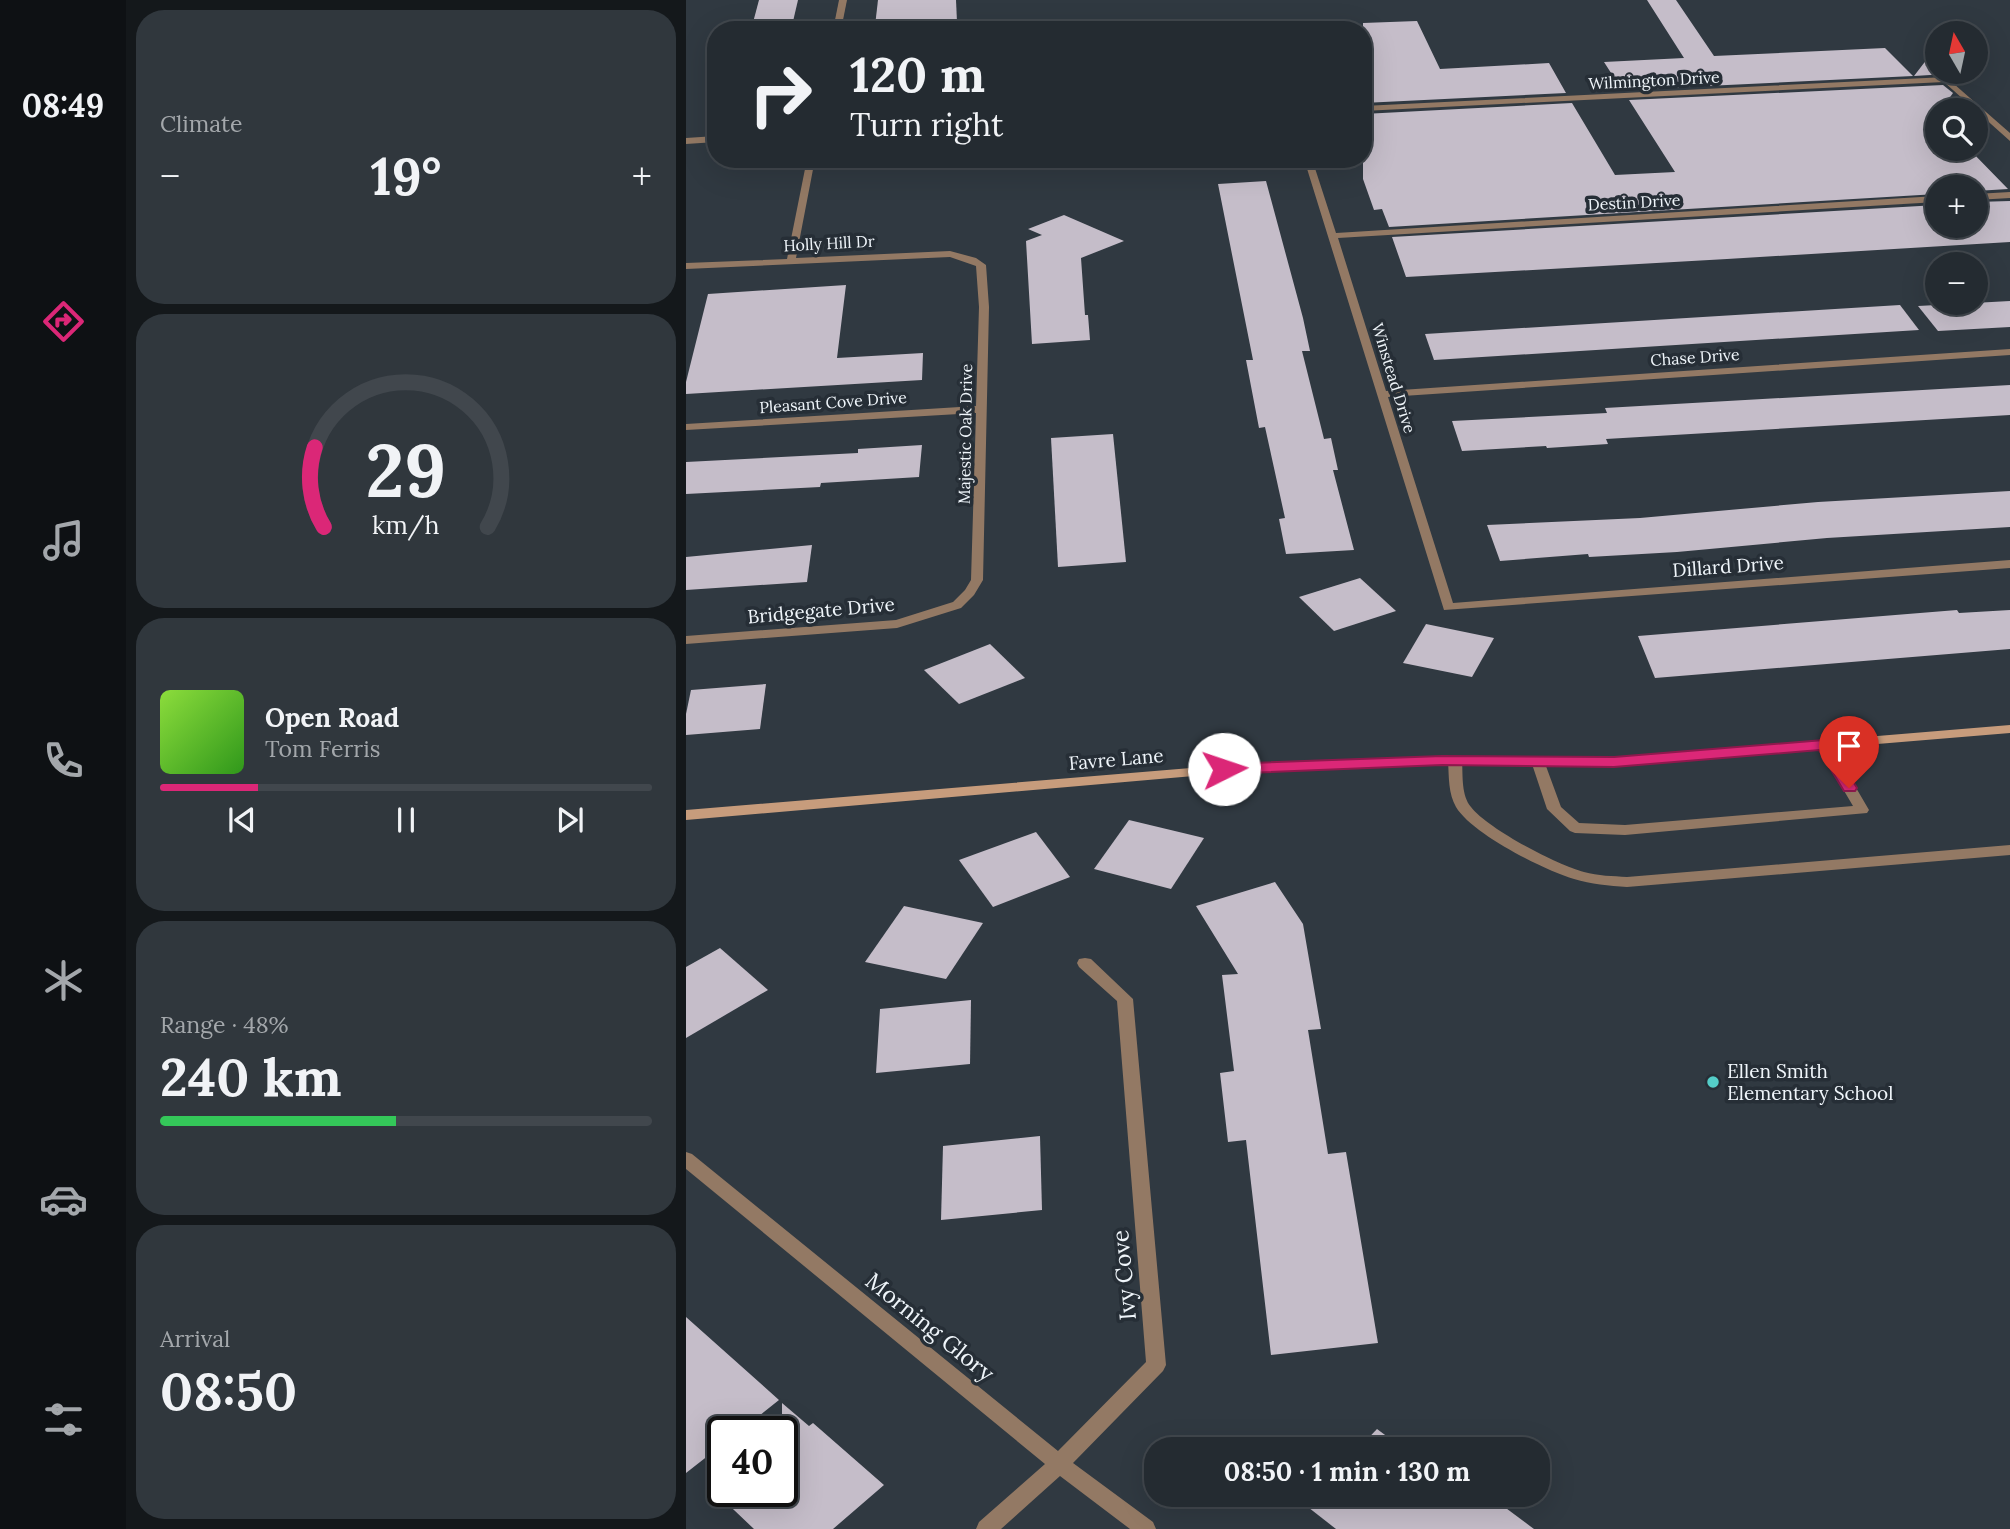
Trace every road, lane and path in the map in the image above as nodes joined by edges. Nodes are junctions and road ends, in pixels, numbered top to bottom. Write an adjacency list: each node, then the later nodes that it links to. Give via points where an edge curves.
1 (843, 0): 2 (street)
2 (839, 21)
3 (1372, 108): 4 (street, Wilmington Drive, via 1946,79)
4 (2006, 130): 5 (street)
5 (2010, 138)
6 (707, 140): 7 (street)
7 (686, 141)
8 (809, 168): 15 (street)
9 (1311, 168): 13 (street, Winstead Drive)
10 (2010, 195): 11 (street)
11 (1988, 196)
12 (1925, 200): 13 (street, Destin Drive)
13 (1332, 236): 18 (street, Winstead Drive)
14 (973, 260): 15 (street, Holly Hill Dr, via 950,254); 19 (street, Majestic Oak Drive, via 981,265 984,307)
15 (791, 261): 16 (street, Holly Hill Dr)
16 (686, 266)
17 (2010, 352): 18 (street, Chase Drive)
18 (1382, 394): 23 (street, Winstead Drive)
19 (982, 409): 20 (street, Pleasant Cove Drive); 22 (street, Majestic Oak Drive, via 977,579)
20 (686, 427)
21 (2010, 564): 23 (street, Dillard Drive)
22 (957, 605): 24 (street, Bridgegate Drive, via 897,624)
23 (1448, 607)
24 (686, 640)
25 (2010, 729): 26 (street, Favre Lane)
26 (1824, 744): 28 (street, Favre Lane, via 1614,762); 28 (street, via 1862,810 1625,830 1574,828 1554,809)
27 (1455, 760): 28 (street, Favre Lane); 29 (street, Favre Lane, via 1251,767); 30 (street, via 1457,791 1465,811 1522,848 1573,874 1594,879 1627,882)
28 (1538, 761)
29 (686, 815)
30 (2010, 850)
31 (1085, 963): 33 (street, Ivy Cove, via 1125,999 1156,1365)
32 (686, 1159): 33 (street, Morning Glory)
33 (1059, 1464): 34 (street, Ivy Cove); 35 (street, Morning Glory)
34 (986, 1529)
35 (1146, 1529)

